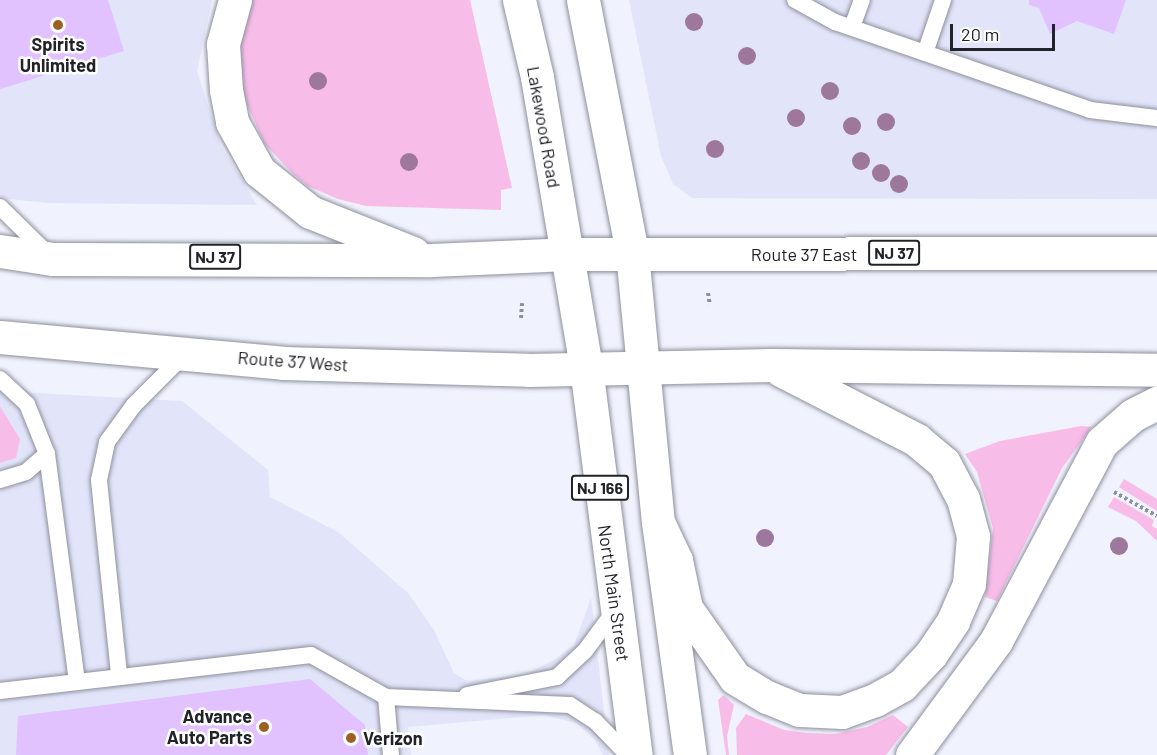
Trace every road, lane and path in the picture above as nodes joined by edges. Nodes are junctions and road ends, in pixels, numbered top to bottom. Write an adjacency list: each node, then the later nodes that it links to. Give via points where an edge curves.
1 (235, 0): 16 (main road, via 223,44 226,90 232,122 259,171 310,212)
2 (519, 0): 14 (main road, Lakewood Road / NJ 166, via 537,77)
3 (583, 0): 12 (main road, NJ 166)
4 (795, 0): 7 (lane)
5 (862, 0): 7 (lane)
6 (944, 0): 8 (lane)
7 (852, 27): 8 (lane)
8 (925, 53): 9 (lane, via 1090,110)
9 (1157, 118)
10 (0, 207): 15 (lane)
11 (0, 251): 15 (main road, NJ 37)
12 (632, 253): 13 (main road, Route 37 East / NJ 37); 14 (main road, NJ 37); 23 (main road, NJ 166)
13 (1157, 253)
14 (566, 254): 16 (main road, NJ 37); 25 (main road, North Main Street / NJ 166)
15 (53, 259): 16 (main road, NJ 37)
16 (431, 260)
17 (708, 293): 19 (path)
18 (522, 303): 20 (path)
19 (710, 305)
20 (521, 318)
21 (0, 338): 22 (main road, Route 37 West)
22 (187, 352): 25 (main road, Route 37 West, via 283,363 528,370); 35 (lane, via 134,405 107,442 99,480)
23 (644, 366): 24 (main road); 25 (main road, Route 37 West); 33 (main road, NJ 166)
24 (771, 366): 26 (main road); 33 (main road, via 896,426 944,463 963,499 973,536 969,584 953,621 931,654 902,685 842,712 800,710 767,697 735,678 686,608 676,560)
25 (586, 367): 34 (main road, North Main Street / NJ 166)
26 (1157, 370)
27 (0, 379): 29 (lane, via 27,404)
28 (1157, 403): 44 (main road, via 1133,415 1101,442 996,641)
29 (46, 454): 30 (lane, via 26,472); 36 (lane)
30 (0, 480)
31 (1111, 490): 32 (path)
32 (1157, 516)
33 (658, 522): 43 (main road, NJ 166)
34 (616, 609): 39 (lane, via 585,651 557,677); 42 (main road, North Main Street / NJ 166)
35 (119, 674): 36 (lane); 38 (lane, via 311,655)
36 (77, 681): 37 (lane)
37 (0, 691)
38 (386, 697): 39 (lane); 40 (lane)
39 (440, 701): 41 (lane, via 570,705 594,721)
40 (391, 755)
41 (628, 755)
42 (636, 755)
43 (690, 755)
44 (912, 755)

